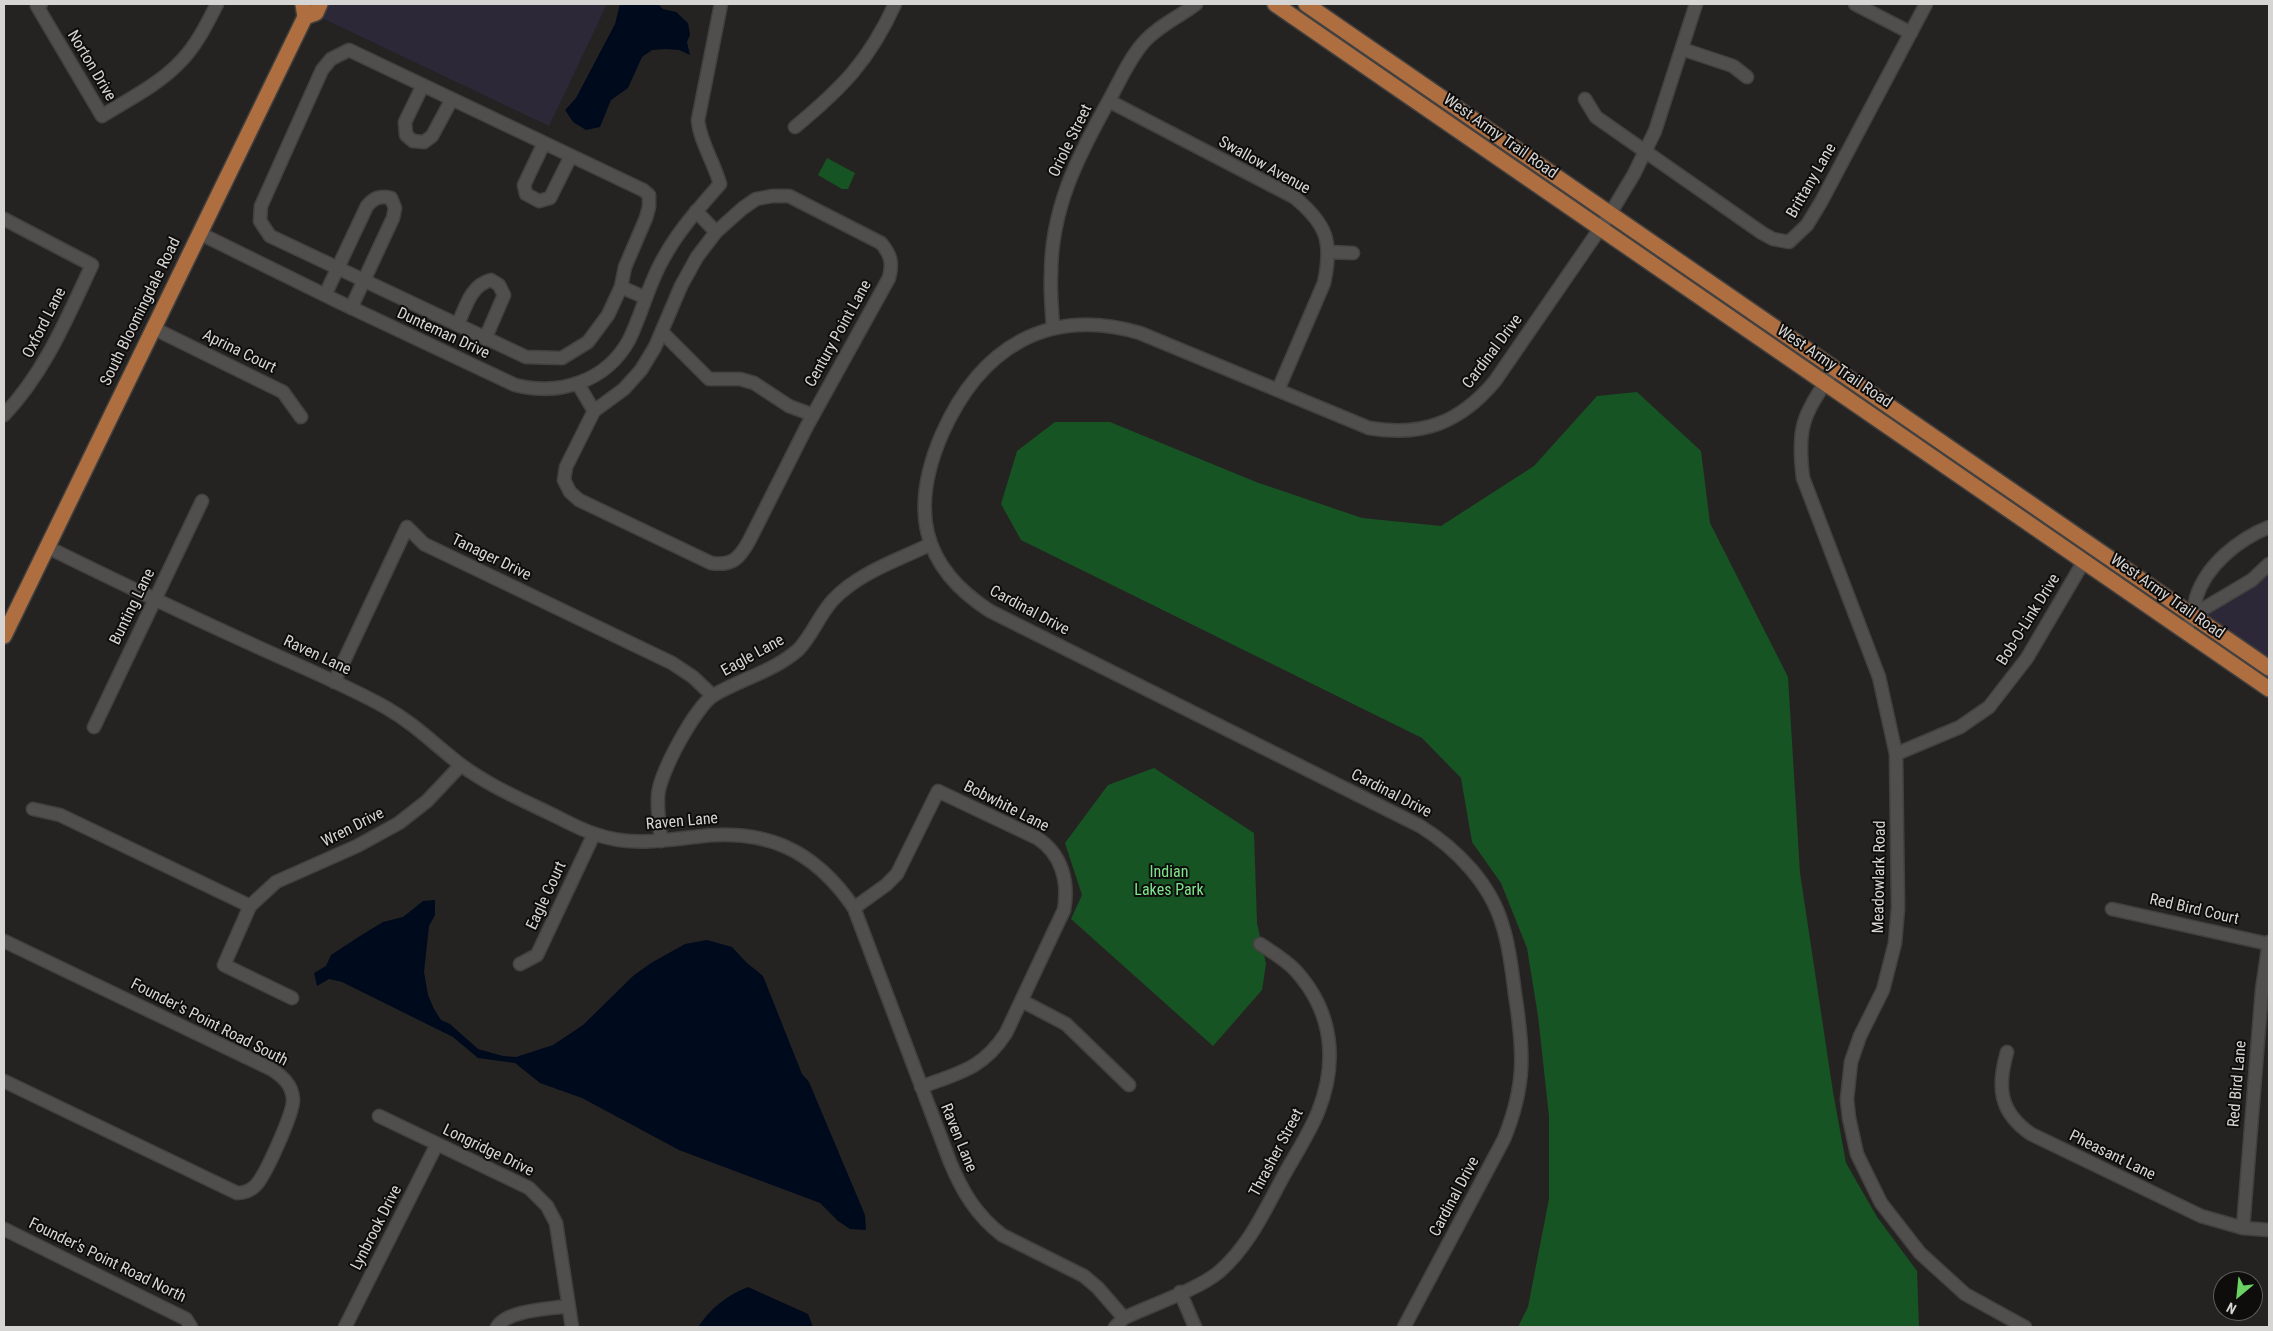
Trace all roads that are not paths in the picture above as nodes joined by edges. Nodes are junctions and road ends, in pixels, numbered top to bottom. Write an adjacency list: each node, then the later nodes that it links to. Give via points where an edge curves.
1 (217, 4): 10 (street, Norton Drive, via 193,47 174,69 102,116)
2 (320, 4): 12 (main road, via 316,13)
3 (721, 4): 24 (street, Dunteman Drive, via 698,120 720,184)
4 (1196, 4): 19 (street, Oriole Street, via 1144,42)
5 (1275, 4): 27 (main road, West Army Trail Road)
6 (1306, 4): 25 (main road, West Army Trail Road)
7 (1696, 4): 14 (street, Cardinal Drive)
8 (1855, 4): 13 (street)
9 (1926, 4): 13 (street)
10 (39, 5)
11 (890, 5): 20 (street, via 881,32 854,73 836,94)
12 (304, 10): 29 (main road, South Bloomingdale Road)
13 (1911, 33): 22 (street, Brittany Lane, via 1808,226 1789,242 1762,233)
14 (1682, 49): 15 (street, via 1733,66); 22 (street, Cardinal Drive)
15 (1747, 77)
16 (423, 85): 17 (street); 17 (street, via 405,122 406,135 413,141 424,142 432,136); 32 (street, via 349,50 331,59 322,70 260,206 260,221 270,236)
17 (452, 99): 21 (street)
18 (1585, 99): 22 (street, via 1596,117)
19 (1109, 101): 30 (street, Swallow Avenue, via 1294,197 1314,217 1328,241); 40 (street, Oriole Street, via 1074,167 1055,226 1050,276)
20 (795, 128)
21 (544, 143): 23 (street); 23 (street, via 524,184 526,194 539,202 550,198)
22 (1645, 152): 25 (street, Cardinal Drive)
23 (571, 156): 34 (street, via 649,195 646,218 625,267)
24 (696, 211): 28 (street); 36 (street, Dunteman Drive, via 662,260)
25 (1610, 214): 27 (street, Cardinal Drive); 43 (main road, West Army Trail Road)
26 (4, 219): 49 (street, Oxford Lane, via 92,265 46,361)
27 (1601, 228): 44 (main road, West Army Trail Road); 46 (street, Cardinal Drive, via 1494,381 1475,402 1434,427 1411,431 1368,428)
28 (716, 232): 41 (street, Century Point Lane, via 697,256); 48 (street, Century Point Lane, via 756,199 789,196 881,243 890,254 892,266 888,278)
29 (199, 233): 35 (street, Dunteman Drive); 39 (main road, South Bloomingdale Road)
30 (1328, 252): 31 (street); 46 (street, Swallow Avenue, via 1324,283)
31 (1353, 253)
32 (338, 268): 33 (street); 33 (street, via 373,198 391,198 395,208 393,218); 35 (street)
33 (364, 281): 37 (street); 38 (street)
34 (621, 287): 36 (street); 42 (street, via 608,315 588,342 562,358 526,357)
35 (325, 295): 37 (street, Dunteman Drive)
36 (646, 298): 45 (street, Dunteman Drive, via 628,341 614,361)
37 (351, 308): 45 (street, Dunteman Drive, via 515,385 556,389)
38 (458, 324): 42 (street); 42 (street, via 475,288 481,282 491,280 499,285 504,295)
39 (153, 328): 50 (street, Aprina Court, via 283,392); 54 (main road, South Bloomingdale Road)
40 (1053, 328): 46 (street, Cardinal Drive, via 1085,324 1127,329); 53 (street, Cardinal Drive, via 999,354 980,371 956,403 927,475 924,510)
41 (662, 332): 47 (street, Century Point Lane, via 641,370 624,389); 48 (street, via 709,379 740,379 754,383 789,406)
42 (486, 339)
43 (1834, 369): 44 (street, Meadowlark Road); 58 (main road, West Army Trail Road)
44 (1826, 382): 55 (main road, West Army Trail Road); 66 (street, Meadowlark Road, via 1807,411 1801,429 1803,478 1879,677)
45 (578, 384): 47 (street)
46 (1278, 390)
47 (594, 411): 48 (street, Century Point Lane, via 566,467 564,480 570,492 579,500 711,563 724,565 743,552)
48 (814, 415)
49 (4, 416)
50 (301, 417)
51 (202, 501): 57 (street, Bunting Lane)
52 (2269, 527): 58 (street, via 2227,551 2196,597)
53 (931, 544): 64 (street, Eagle Lane, via 859,579 834,599 805,642 790,656); 97 (street, Cardinal Drive, via 944,570 972,600 1420,826 1460,857 1488,894 1503,926 1510,954 1523,1053 1521,1082 1514,1115 1504,1140)
54 (47, 547): 57 (street, Raven Lane); 60 (main road, South Bloomingdale Road)
55 (2084, 561): 59 (main road, West Army Trail Road); 66 (street, Bob-O-Link Drive, via 2027,658 1994,701 1966,724)
56 (2269, 564): 58 (street, via 2252,580)
57 (154, 600): 62 (street, Raven Lane); 65 (street, Bunting Lane)
58 (2193, 615): 59 (street); 61 (main road, West Army Trail Road)
59 (2184, 630): 63 (main road, West Army Trail Road)
60 (4, 636)
61 (2269, 668)
62 (334, 682): 64 (street, Tanager Drive, via 407,527 424,544 672,664); 67 (street, Raven Lane, via 408,721)
63 (2269, 689)
64 (713, 696): 70 (street, Eagle Lane, via 691,720 661,780 658,796)
65 (94, 727)
66 (1896, 754): 98 (street, Meadowlark Road, via 1896,943 1883,990 1851,1062 1847,1098 1852,1132 1857,1154 1881,1202 1920,1253 1965,1294)
67 (461, 765): 69 (street, Raven Lane, via 505,792); 71 (street, Wren Drive, via 427,801 399,823 276,882)
68 (33, 809): 71 (street, via 60,815)
69 (594, 834): 70 (street, Raven Lane, via 628,842); 77 (street, Eagle Court, via 537,955)
70 (661, 842): 72 (street, Raven Lane, via 722,834 772,841 812,861 829,875)
71 (250, 906): 78 (street, Wren Drive, via 224,965)
72 (854, 908): 79 (street, Bobwhite Lane, via 897,874 938,791 1037,838 1050,849 1061,866 1067,894 1064,910); 83 (street, Raven Lane)
73 (2112, 909): 75 (street, Red Bird Court)
74 (4, 941): 81 (street, Founder's Point Road South, via 271,1069 286,1080 293,1106 259,1182 247,1191 237,1193)
75 (2269, 943): 86 (street, Red Bird Lane, via 2262,990)
76 (1260, 944): 89 (street, Thrasher Street, via 1295,970 1314,996 1327,1023 1330,1050 1326,1091 1318,1114 1246,1244 1217,1274)
77 (520, 964)
78 (292, 998)
79 (1022, 1001): 82 (street, via 1066,1024); 83 (street, Bobwhite Lane, via 1000,1042 984,1060)
80 (2007, 1052): 86 (street, Pheasant Lane, via 2000,1075 2002,1097 2010,1114 2023,1128 2182,1208)
81 (4, 1081)
82 (1129, 1085)
83 (921, 1087): 91 (street, Raven Lane, via 959,1184 977,1212 1008,1238 1084,1276 1098,1288)
84 (379, 1116): 85 (street, Longridge Drive)
85 (437, 1144): 90 (street, Longridge Drive, via 529,1188 547,1206 556,1223); 93 (street, Lynbrook Drive)
86 (2243, 1228): 88 (street, Pheasant Lane)
87 (4, 1229): 92 (street, Founder's Point Road North, via 186,1319)
88 (2269, 1230)
89 (1180, 1292): 91 (street, Thrasher Street); 96 (street)
90 (568, 1306): 94 (street, via 511,1315); 95 (street, Longridge Drive)
91 (1120, 1323)
92 (191, 1327)
93 (345, 1327)
94 (497, 1327)
95 (572, 1327)
96 (1195, 1327)
97 (1404, 1327)
98 (2024, 1327)

